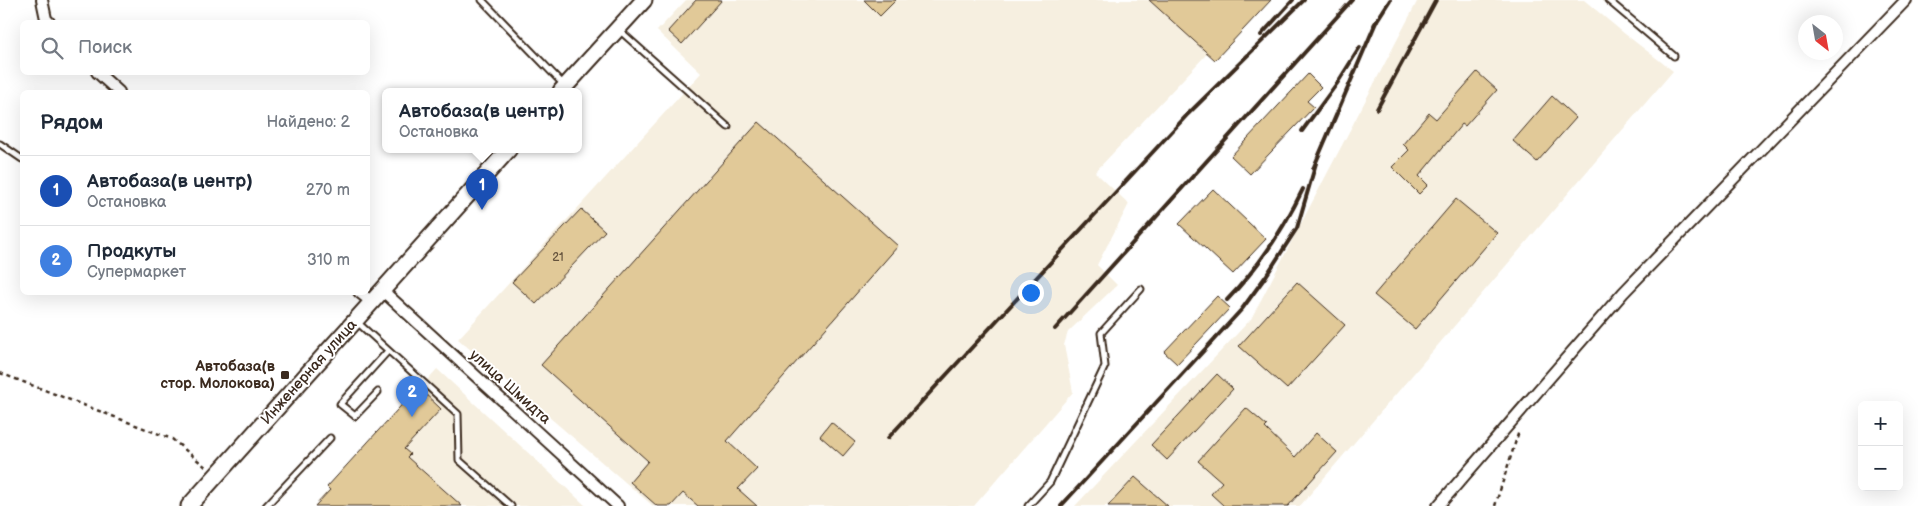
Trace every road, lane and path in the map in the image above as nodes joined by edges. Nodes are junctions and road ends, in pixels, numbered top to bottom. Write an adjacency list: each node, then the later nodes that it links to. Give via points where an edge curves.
1 (42, 0): 6 (street)
2 (482, 0): 10 (lane)
3 (644, 0): 7 (street)
4 (1608, 0): 8 (lane)
5 (1906, 0): 33 (street, via 1623,293)
6 (48, 20)
7 (618, 29): 11 (street); 13 (lane)
8 (1674, 56)
9 (101, 75): 12 (street)
10 (562, 88)
11 (564, 88)
12 (117, 90)
13 (728, 127)
14 (0, 144): 16 (lane)
15 (505, 153): 18 (street, Инженерная улица)
16 (20, 158)
17 (1141, 289): 32 (lane, via 1101,332 1105,366 1050,482)
18 (383, 291): 20 (street, Инженерная улица); 31 (street, улица Шмидта)
19 (363, 295): 20 (street)
20 (373, 302): 21 (street, Инженерная улица)
21 (356, 321): 22 (lane); 27 (street, Инженерная улица)
22 (388, 350): 24 (lane, via 340,404 354,416); 30 (lane, via 458,414 459,460)
23 (0, 373): 27 (path, via 172,439)
24 (378, 392)
25 (1519, 430): 34 (path)
26 (330, 438): 29 (lane)
27 (216, 475): 28 (street, Инженерная улица)
28 (189, 506)
29 (266, 506)
30 (510, 506)
31 (618, 506)
32 (1028, 506)
33 (1438, 506)
34 (1495, 506)

